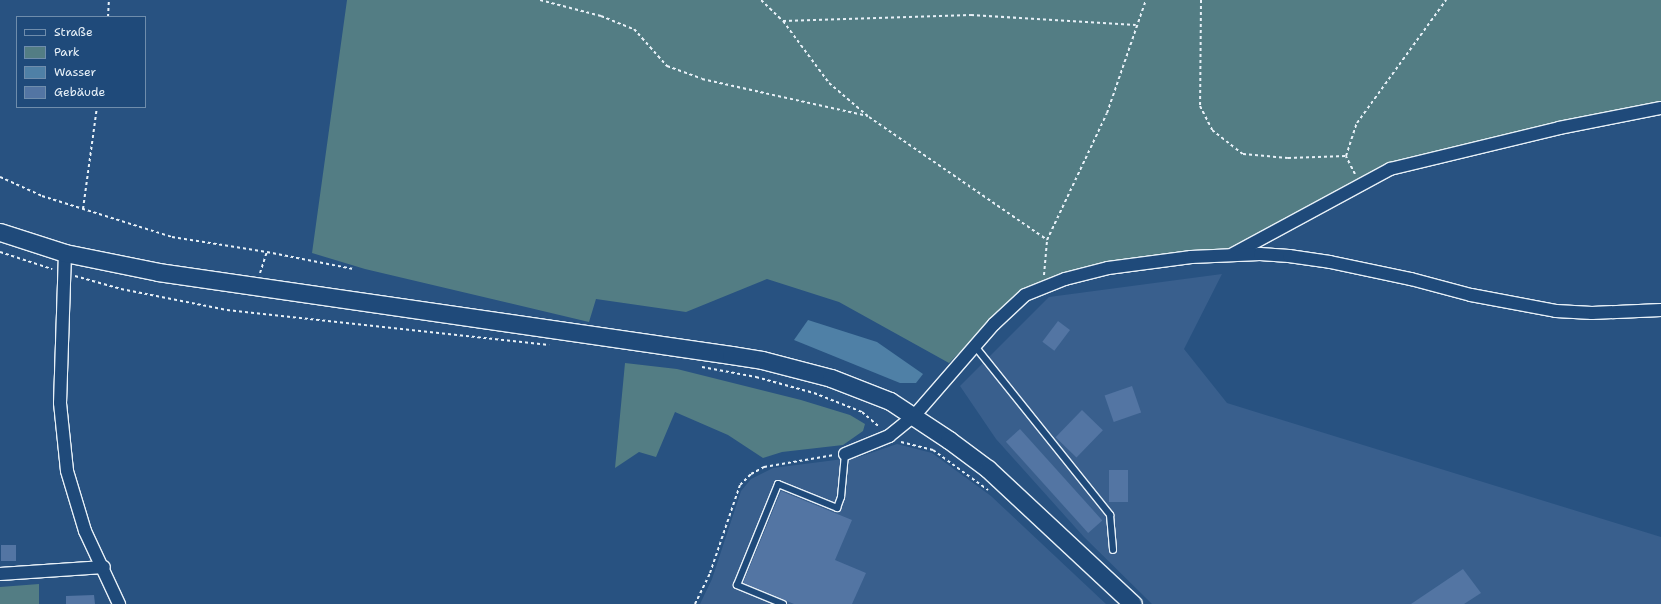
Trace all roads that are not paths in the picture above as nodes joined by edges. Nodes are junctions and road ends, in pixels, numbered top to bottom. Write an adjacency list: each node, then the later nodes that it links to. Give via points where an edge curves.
1 (1661, 108): 4 (street, via 1559,128 1390,169)
2 (0, 232): 3 (main road)
3 (65, 253): 7 (main road, via 254,287 762,360 856,387 890,401); 10 (street, via 60,403 63,444 74,500)
4 (1232, 255): 5 (street, via 1289,256 1330,262 1471,295 1556,311 1592,313); 6 (street, via 1142,262 1084,274 1043,286 1025,295 1009,308)
5 (1661, 310)
6 (974, 345): 7 (street); 9 (lane, via 1110,515)
7 (914, 416): 8 (street, via 889,436); 14 (main road, via 988,469)
8 (845, 454): 13 (lane, via 841,497 837,508 778,484 737,585)
9 (1114, 550)
10 (104, 567): 11 (street); 12 (street)
11 (0, 574)
12 (119, 604)
13 (783, 604)
14 (1133, 604)

